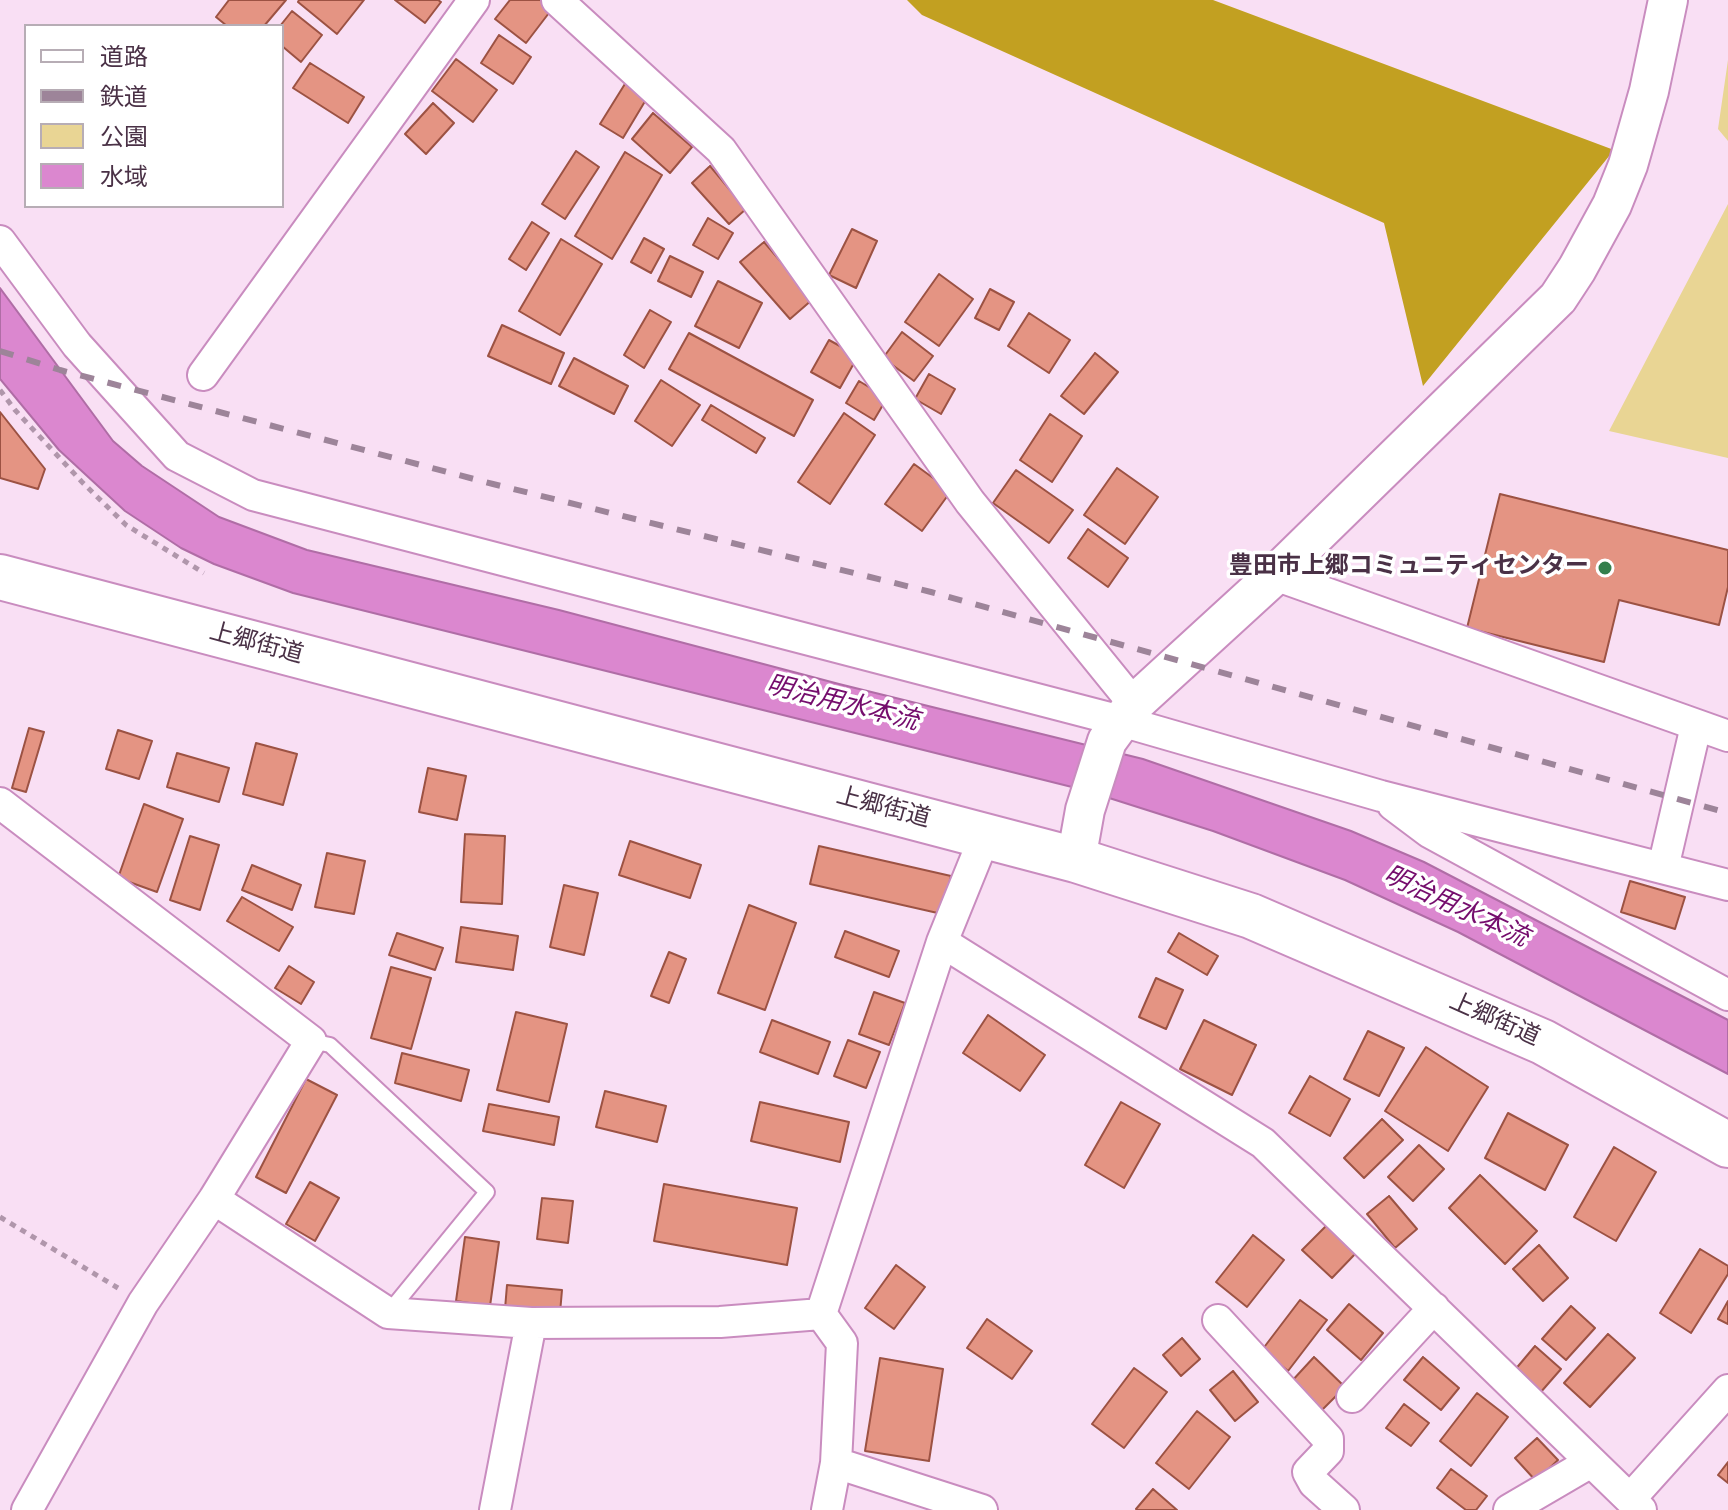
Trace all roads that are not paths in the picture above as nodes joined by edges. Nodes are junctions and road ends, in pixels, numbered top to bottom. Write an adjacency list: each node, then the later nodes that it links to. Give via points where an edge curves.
1 (474, 0): 5 (street)
2 (557, 0): 8 (street, via 721,150)
3 (1668, 0): 6 (street, via 1628,165 1612,205 1564,288)
4 (0, 241): 8 (street, via 77,345 177,456 253,495)
5 (203, 375)
6 (1275, 575): 8 (street); 9 (street)
7 (0, 577): 13 (main road, 上郷街道)
8 (1121, 722): 11 (street); 14 (street, via 1085,810)
9 (1696, 726): 10 (street); 15 (street)
10 (1728, 736)
11 (1381, 796): 15 (street); 18 (street, via 1429,832)
12 (0, 803): 19 (street)
13 (985, 836): 14 (main road, 上郷街道); 17 (street)
14 (1076, 860): 20 (main road, 上郷街道, via 1251,916 1528,1036)
15 (1663, 868): 16 (street)
16 (1728, 885)
17 (942, 942): 22 (street, via 1263,1143); 24 (street)
18 (1728, 995)
19 (311, 1041): 21 (street); 23 (lane, via 330,1045 487,1192)
20 (1728, 1145)
21 (214, 1199): 23 (street); 32 (street, via 143,1303)
22 (1434, 1308): 28 (street); 29 (street)
23 (388, 1313): 26 (street)
24 (821, 1314): 26 (street, via 720,1322); 30 (street, via 842,1343)
25 (1218, 1320): 36 (street, via 1328,1439 1328,1451 1308,1472)
26 (531, 1323): 33 (street)
27 (1728, 1390): 31 (street)
28 (1352, 1397)
29 (1591, 1462): 31 (street); 37 (street)
30 (836, 1463): 34 (street); 35 (street)
31 (1635, 1505)
32 (27, 1510)
33 (495, 1510)
34 (827, 1510)
35 (982, 1510)
36 (1344, 1510)
37 (1509, 1510)

